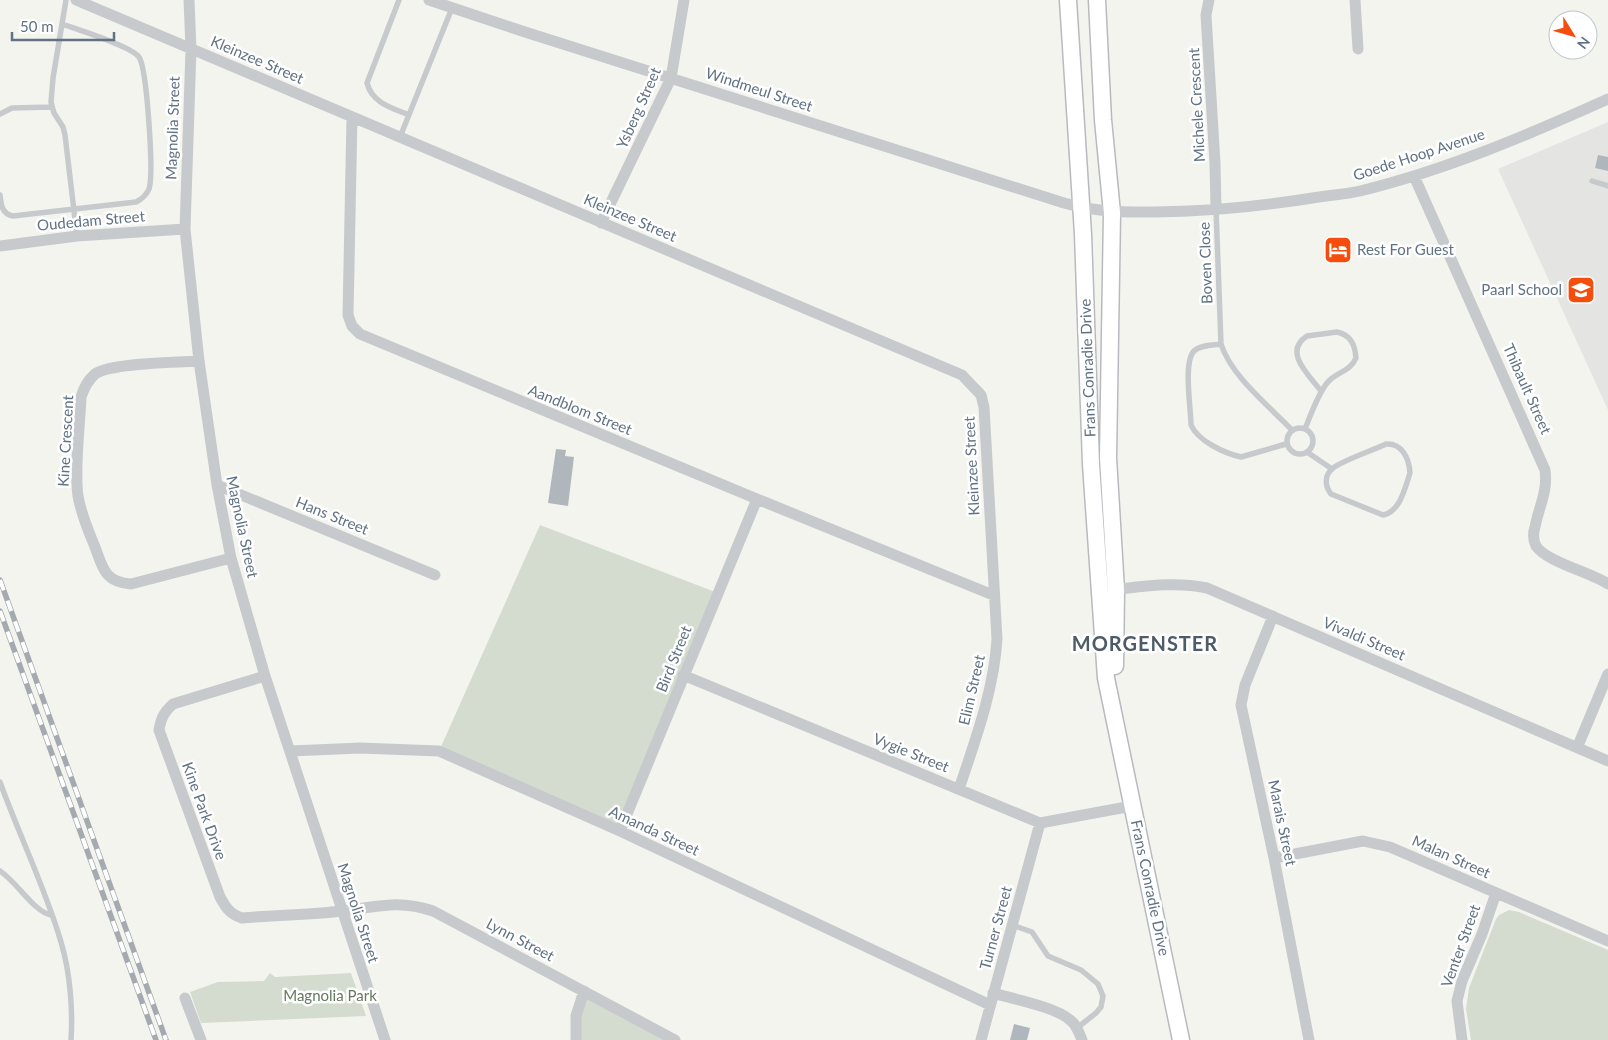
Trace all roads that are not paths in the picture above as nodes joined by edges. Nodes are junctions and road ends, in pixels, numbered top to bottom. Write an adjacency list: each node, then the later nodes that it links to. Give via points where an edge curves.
1 (66, 0): 12 (lane)
2 (76, 0): 13 (street, Kleinzee Street)
3 (189, 0): 13 (street, Magnolia Street)
4 (399, 0): 19 (lane, via 367,83 371,94 380,102)
5 (429, 0): 11 (street, Windmeul Street)
6 (684, 0): 15 (street, Ysberg Street)
7 (1068, 0): 26 (street, Frans Conradie Drive)
8 (1096, 0): 29 (street, Frans Conradie Drive)
9 (1209, 0): 28 (street, Michele Crescent, via 1206,15)
10 (1356, 0): 14 (street)
11 (452, 8): 15 (street, Windmeul Street); 19 (lane)
12 (62, 24): 17 (lane); 27 (lane, via 137,55 142,64 146,97 150,183 145,196 136,202)
13 (191, 48): 20 (street, Kleinzee Street); 31 (street, Magnolia Street)
14 (1358, 49)
15 (671, 78): 26 (street, Windmeul Street); 30 (street, Ysberg Street)
16 (1608, 99): 22 (street, Goede Hoop Avenue, via 1479,153)
17 (52, 107): 18 (lane, via 12,108); 27 (lane, via 65,135)
18 (0, 114)
19 (409, 115): 21 (lane)
20 (352, 117): 21 (street, Kleinzee Street); 43 (street, Aandblom Street, via 348,315 360,334)
21 (400, 137): 30 (street, Kleinzee Street)
22 (1414, 176): 28 (street, Goede Hoop Avenue, via 1359,191); 46 (street, Thibault Street, via 1545,470 1545,492 1535,527 1535,545 1547,556)
23 (1592, 181): 24 (lane)
24 (1608, 186)
25 (0, 195): 27 (lane, via 1,205 10,216)
26 (1082, 208): 29 (street, Windmeul Street); 47 (street, Frans Conradie Drive, via 1091,464)
27 (73, 209): 32 (lane)
28 (1216, 209): 29 (street, Goede Hoop Avenue); 34 (lane, Boven Close)
29 (1112, 212): 47 (street, Frans Conradie Drive)
30 (602, 222): 48 (street, Kleinzee Street, via 962,375 981,395 985,413)
31 (185, 228): 32 (street, Oudedam Street); 35 (street, Magnolia Street)
32 (77, 236): 33 (street, Oudedam Street)
33 (0, 246)
34 (1221, 344): 38 (lane, via 1231,365); 39 (lane, via 1194,351 1189,362 1194,431 1224,451 1241,457)
35 (200, 361): 42 (street, Magnolia Street); 44 (street, Kine Crescent, via 116,368 97,373 85,385 81,397 78,496 102,566 118,584 130,584)
36 (1321, 391): 36 (lane, via 1329,380 1350,367 1356,358 1353,342 1342,333 1307,336 1296,348 1299,361); 37 (lane)
37 (1305, 429): 38 (lane); 40 (lane, via 1313,440)
38 (1292, 430): 39 (lane)
39 (1286, 444): 40 (lane, via 1291,451)
40 (1307, 452): 41 (lane)
41 (1332, 469): 41 (lane, via 1326,479 1331,494 1383,514 1395,510 1410,473 1402,449 1393,444 1386,444)
42 (217, 485): 44 (street, Magnolia Street); 45 (street, Hans Street)
43 (757, 499): 48 (street, Aandblom Street); 51 (street, Bird Street)
44 (230, 558): 52 (street, Magnolia Street)
45 (435, 575)
46 (1608, 584)
47 (1108, 590): 49 (street, Vivaldi Street, via 1192,585 1207,588); 58 (street, Frans Conradie Drive, via 1106,678)
48 (994, 595): 57 (street, Elim Street, via 996,655 979,728)
49 (1273, 616): 53 (street, Vivaldi Street); 61 (street, Marais Street, via 1245,685 1241,705)
50 (1608, 674): 53 (street)
51 (683, 675): 57 (street, Vygie Street); 60 (street, Bird Street)
52 (265, 676): 54 (street, Magnolia Street); 64 (street, Kine Park Drive, via 173,704 161,719 159,730 226,909 242,918)
53 (1577, 748): 55 (street, Vivaldi Street)
54 (290, 751): 60 (street, Amanda Street, via 360,748 439,751); 64 (street, Magnolia Street)
55 (1608, 761)
56 (0, 782): 65 (lane)
57 (960, 789): 59 (street, Vygie Street)
58 (1132, 806): 59 (street); 79 (street, Frans Conradie Drive)
59 (1040, 823): 66 (street, Turner Street)
60 (620, 831): 70 (street, Amanda Street)
61 (1274, 858): 63 (street, Malan Street, via 1364,841 1390,847); 80 (street, Marais Street)
62 (0, 872): 65 (lane, via 42,912)
63 (1496, 893): 67 (street, Malan Street); 81 (street, Venter Street, via 1457,1001)
64 (342, 911): 68 (street, Lynn Street, via 370,906 418,906); 74 (street, Magnolia Street)
65 (51, 915): 72 (lane, via 61,943 69,989)
66 (1012, 925): 70 (street, Turner Street); 71 (lane, via 1032,932 1048,956 1081,970 1098,984 1103,996 1102,1007)
67 (1608, 941)
68 (584, 991): 75 (street, via 576,1016); 76 (street, Lynn Street)
69 (185, 998): 73 (street)
70 (992, 999): 71 (street, Amanda Street, via 1059,1012); 77 (street, Turner Street)
71 (1077, 1028): 78 (street, Amanda Street)
72 (71, 1040)
73 (200, 1040)
74 (385, 1040)
75 (576, 1040)
76 (675, 1040)
77 (980, 1040)
78 (1082, 1040)
79 (1181, 1040)
80 (1310, 1040)
81 (1462, 1040)

